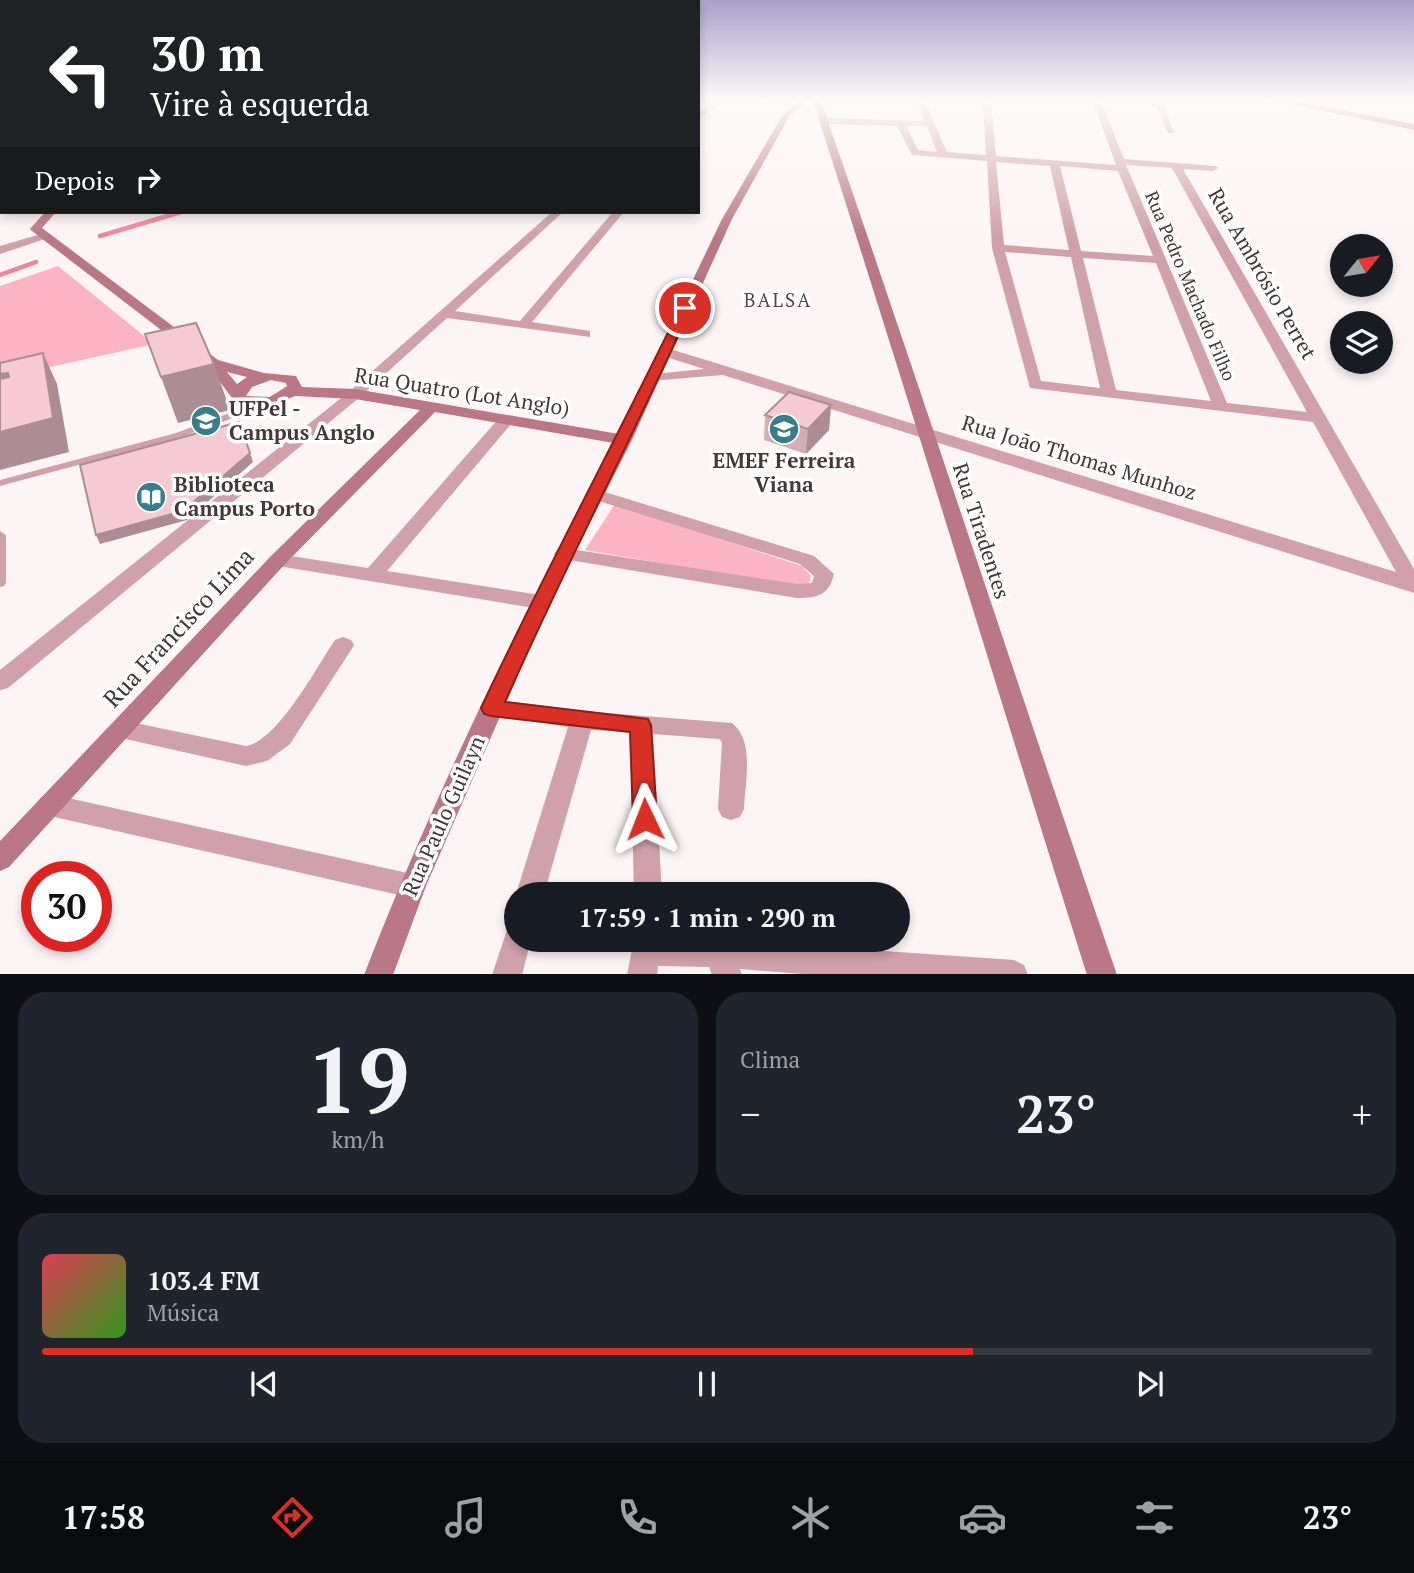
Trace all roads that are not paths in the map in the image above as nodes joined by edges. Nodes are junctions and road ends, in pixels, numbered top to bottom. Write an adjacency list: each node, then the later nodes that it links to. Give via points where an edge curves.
1 (769, 146): 24 (street, Rua Paulo Guilayn, via 727,219)
2 (834, 146): 37 (street, Rua Tiradentes)
3 (912, 146): 7 (street, via 915,153)
4 (940, 146): 7 (street)
5 (990, 146): 8 (street)
6 (1113, 146): 10 (street, Rua Pedro Machado Filho)
7 (943, 155): 8 (street)
8 (991, 158): 9 (street); 17 (street)
9 (1054, 163): 10 (street); 19 (street)
10 (1120, 165): 11 (street); 20 (street, Rua Pedro Machado Filho)
11 (1176, 166): 12 (street); 35 (street, Rua Ambrósio Perret)
12 (1213, 168)
13 (49, 214): 16 (street, via 36,229)
14 (556, 214): 21 (street)
15 (617, 214): 22 (street)
16 (44, 236): 18 (street); 25 (street)
17 (998, 248): 19 (street); 30 (street, via 1035,385)
18 (0, 250)
19 (1076, 254): 20 (street); 30 (street)
20 (1160, 260): 33 (street, Rua Pedro Machado Filho)
21 (445, 314): 22 (street); 31 (street)
22 (523, 325): 23 (street)
23 (585, 334)
24 (665, 352): 26 (street, Rua João Thomas Munhoz); 28 (street, Rua Paulo Guilayn)
25 (213, 363): 27 (street); 32 (street)
26 (731, 371): 28 (street, Rua João Thomas Munhoz); 37 (street, Rua João Thomas Munhoz)
27 (262, 377): 29 (street, via 291,379); 32 (street, via 247,383)
28 (654, 378): 38 (street, Rua Paulo Guilayn)
29 (292, 391): 31 (street, Rua Quatro (Lot Anglo)); 32 (street, via 271,401)
30 (1109, 393): 33 (street)
31 (355, 394): 34 (street, Rua Quatro (Lot Anglo)); 49 (street)
32 (245, 399): 39 (lane, via 230,416 180,435)
33 (1221, 406): 35 (street)
34 (430, 409): 36 (street, Rua Quatro (Lot Anglo)); 43 (street, Rua Francisco Lima)
35 (1320, 418): 46 (street, Rua Ambrósio Perret)
36 (506, 420): 38 (street, Rua Quatro (Lot Anglo)); 44 (street)
37 (927, 435): 46 (street, Rua João Thomas Munhoz); 66 (street, Rua Tiradentes)
38 (624, 440): 40 (street, Rua Paulo Guilayn)
39 (0, 483)
40 (596, 494): 42 (street, Rua Paulo Guilayn); 42 (street, via 807,560 824,574 821,586 797,591)
41 (0, 535): 45 (lane)
42 (564, 554): 47 (street, Rua Paulo Guilayn)
43 (278, 560): 44 (street); 53 (street, Rua Francisco Lima)
44 (374, 574): 47 (street)
45 (0, 583)
46 (1414, 584)
47 (540, 602): 50 (street, Rua Paulo Guilayn)
48 (344, 645): 53 (street, via 282,737 259,754)
49 (0, 682)
50 (491, 708): 51 (street); 59 (street, Rua Paulo Guilayn)
51 (582, 720): 52 (street); 57 (street)
52 (641, 725): 55 (street, via 724,730 734,742); 58 (street)
53 (121, 729): 54 (street, Rua Francisco Lima)
54 (50, 805): 56 (street, Rua Francisco Lima); 59 (street)
55 (731, 809)
56 (0, 859)
57 (534, 882)
58 (648, 882)
59 (412, 886): 63 (street, Rua Paulo Guilayn)
60 (513, 952): 64 (street)
61 (646, 955): 62 (street)
62 (723, 964): 65 (street)
63 (378, 974)
64 (506, 974)
65 (988, 974)
66 (1102, 974)

